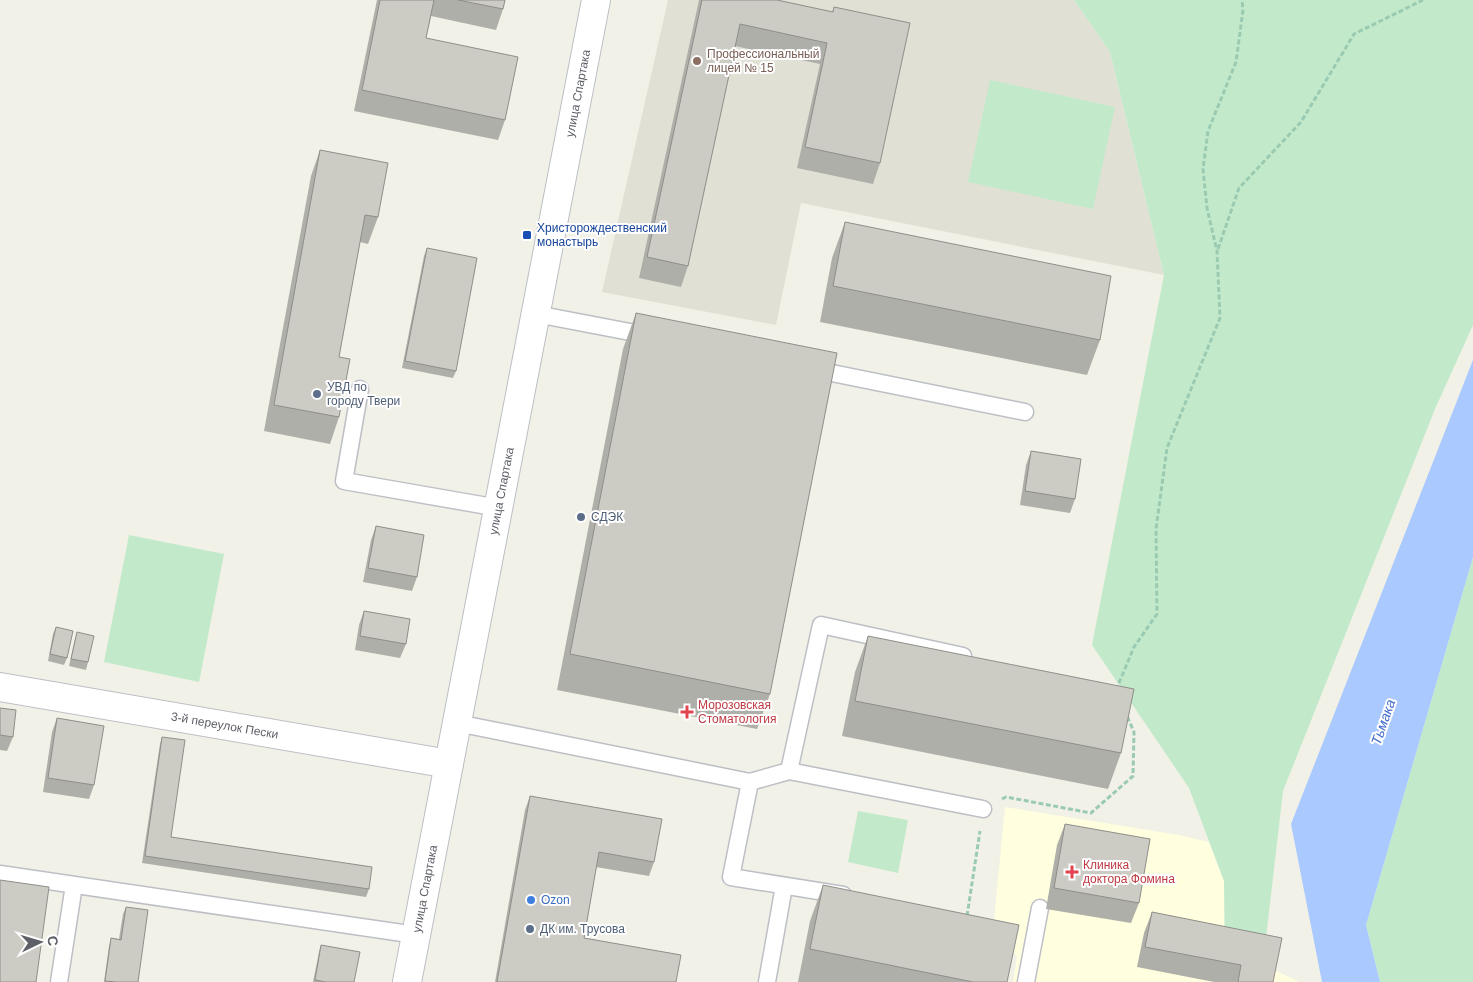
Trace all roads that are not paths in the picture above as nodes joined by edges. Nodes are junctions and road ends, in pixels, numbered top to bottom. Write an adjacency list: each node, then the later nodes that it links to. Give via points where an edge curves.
1 (596, 0): 2 (main road, улица Спартака)
2 (536, 314): 3 (lane); 7 (main road, улица Спартака)
3 (668, 340)
4 (794, 365): 6 (lane)
5 (360, 389): 7 (lane, via 344,482)
6 (1025, 412)
7 (499, 508): 10 (main road, улица Спартака)
8 (983, 660): 12 (lane, via 821,625)
9 (0, 687): 11 (main road, 3-й переулок Пески)
10 (457, 723): 11 (main road, улица Спартака); 13 (lane)
11 (449, 764): 20 (main road, улица Спартака)
12 (789, 771): 13 (lane); 14 (lane)
13 (750, 782): 17 (lane, via 731,877)
14 (983, 808)
15 (0, 874): 16 (lane)
16 (74, 884): 20 (lane); 21 (lane)
17 (784, 886): 18 (lane); 23 (lane)
18 (859, 898)
19 (1040, 908): 24 (lane)
20 (416, 934): 22 (main road, улица Спартака)
21 (59, 982)
22 (407, 982)
23 (767, 982)
24 (1026, 982)

